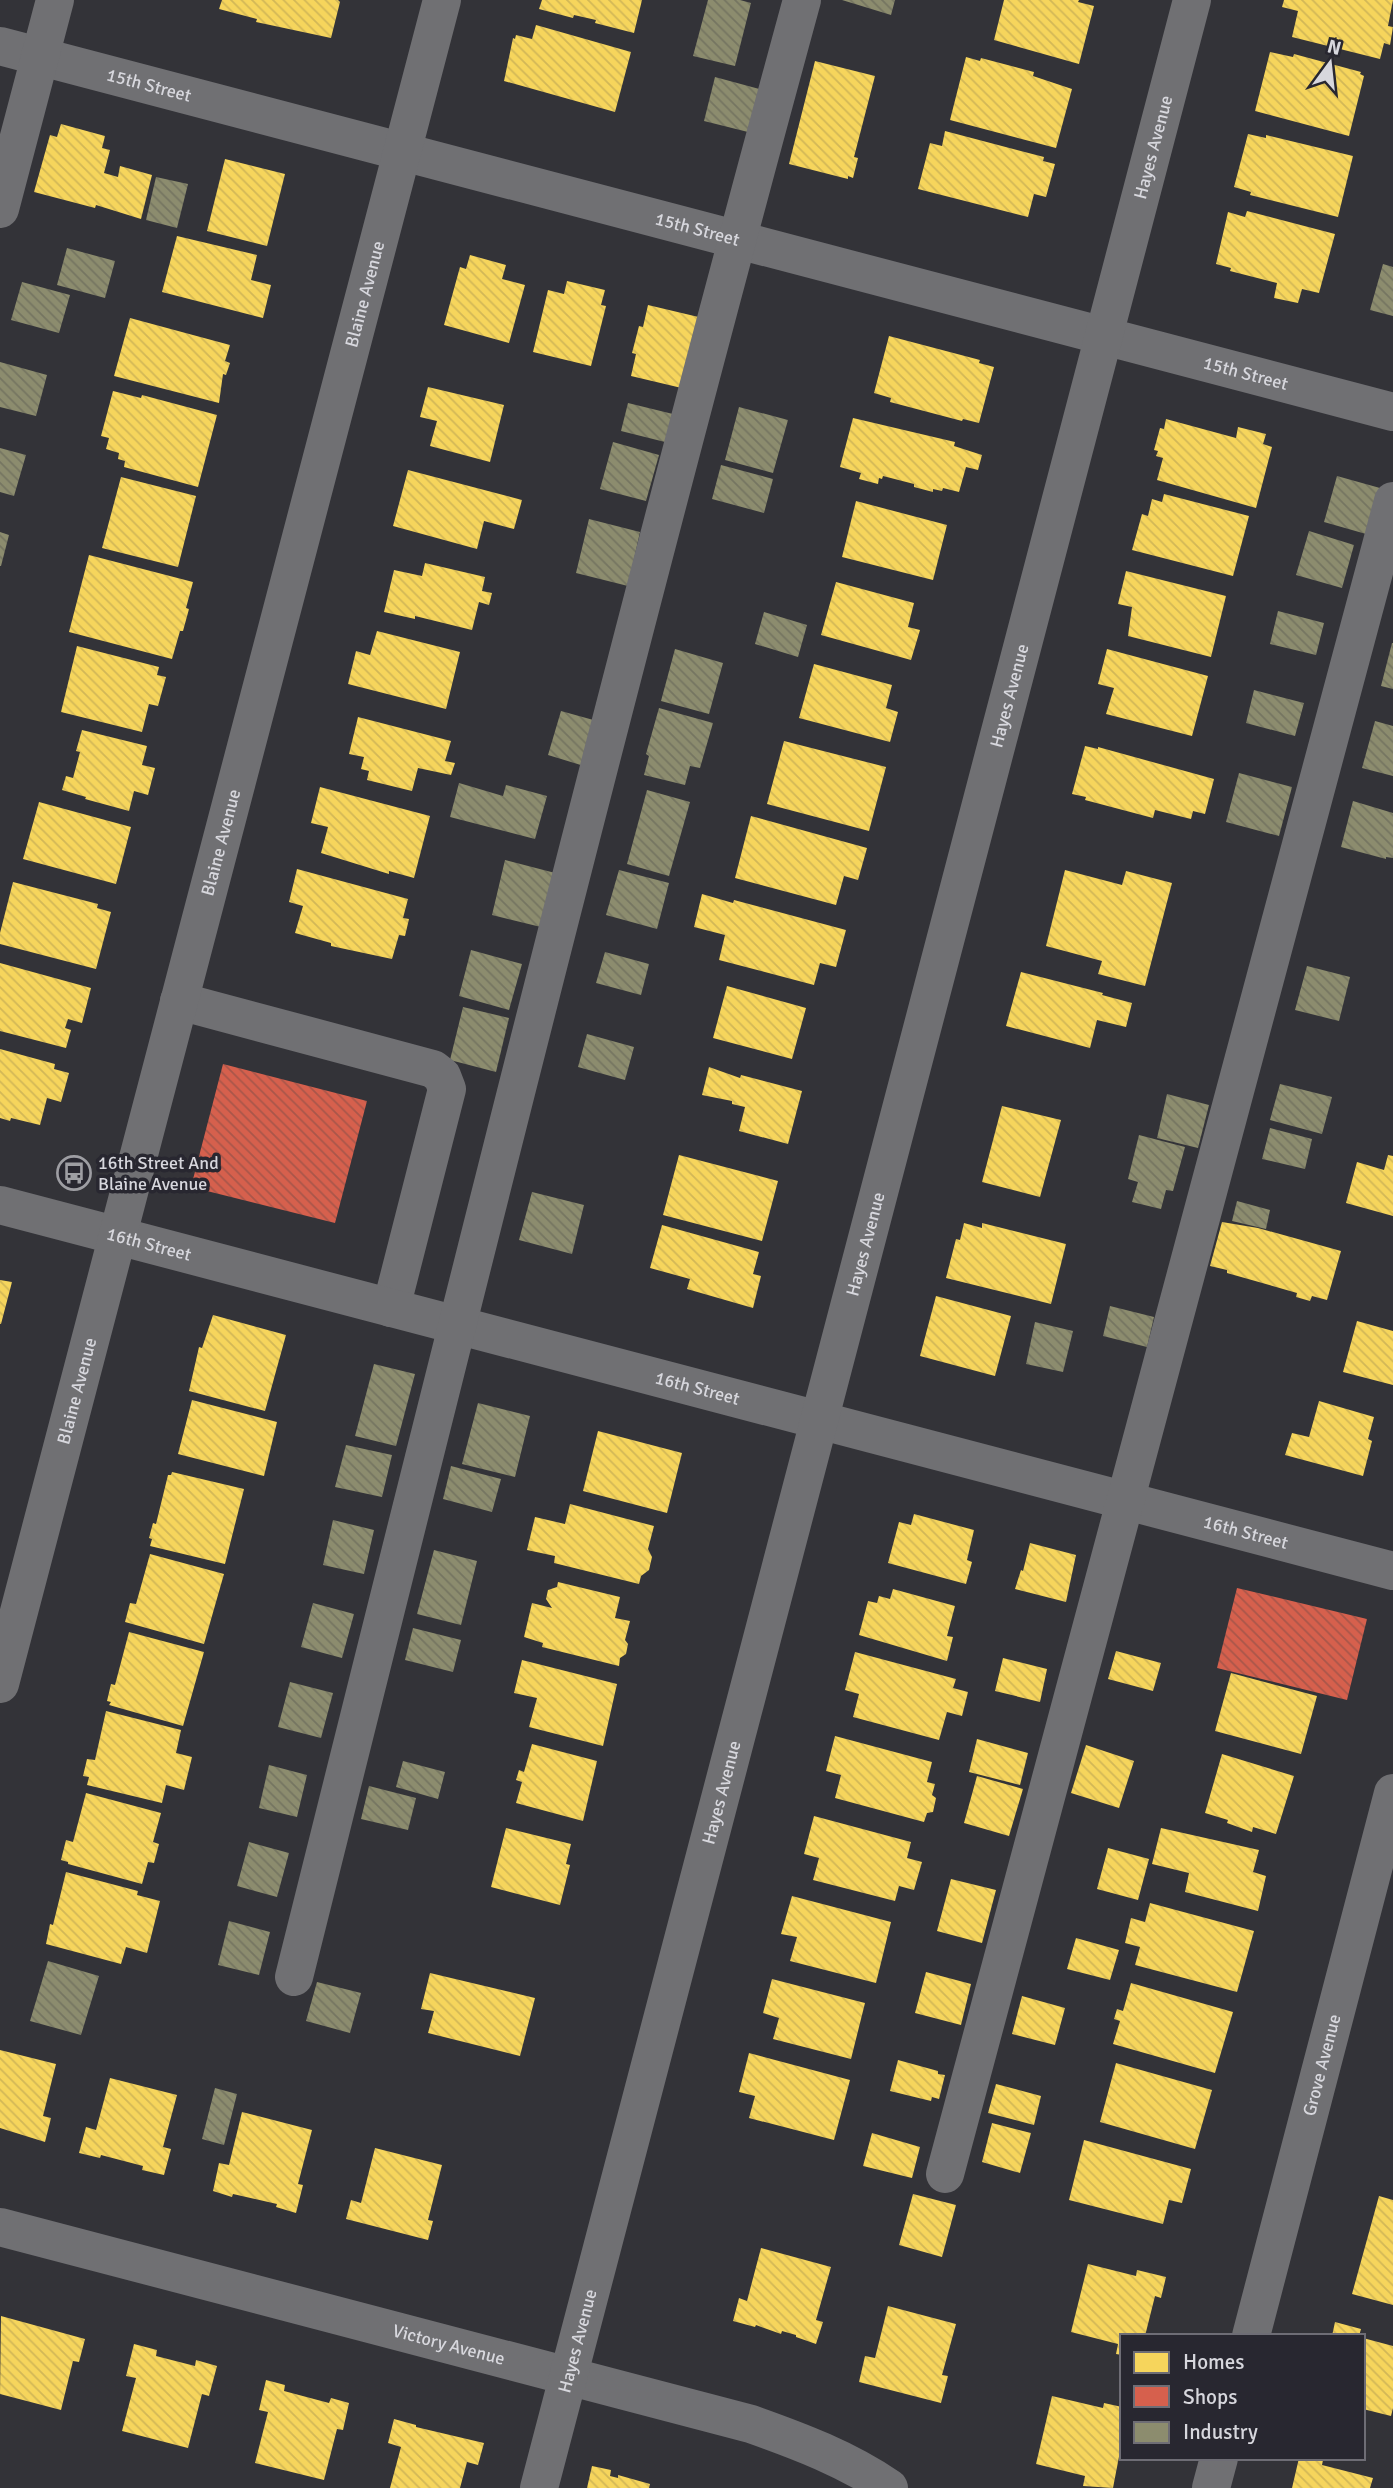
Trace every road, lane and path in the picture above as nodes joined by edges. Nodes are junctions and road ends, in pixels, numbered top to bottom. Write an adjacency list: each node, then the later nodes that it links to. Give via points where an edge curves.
1 (55, 0): 6 (street)
2 (442, 0): 7 (street, Blaine Avenue)
3 (802, 0): 9 (street)
4 (1192, 0): 10 (street, Hayes Avenue)
5 (0, 46): 6 (street, 15th Street)
6 (40, 57): 7 (street, 15th Street); 8 (street)
7 (402, 152): 9 (street, 15th Street); 13 (street, Blaine Avenue)
8 (0, 209)
9 (737, 240): 10 (street, 15th Street); 17 (street)
10 (1103, 336): 11 (street, 15th Street); 18 (street, Hayes Avenue)
11 (1393, 412)
12 (1393, 501): 19 (street)
13 (179, 1001): 15 (street, Blaine Avenue); 16 (street, via 433,1069 442,1076 447,1089)
14 (0, 1205): 15 (street, 16th Street)
15 (118, 1236): 16 (street, 16th Street); 21 (street, Blaine Avenue)
16 (391, 1308): 17 (street, 16th Street)
17 (457, 1326): 18 (street, 16th Street); 23 (street)
18 (818, 1420): 19 (street, 16th Street); 27 (street, Hayes Avenue)
19 (1125, 1501): 20 (street, 16th Street); 24 (street)
20 (1393, 1571)
21 (0, 1684)
22 (1393, 1793): 26 (street, Grove Avenue)
23 (294, 1977)
24 (945, 2174)
25 (0, 2227): 27 (street, Victory Avenue)
26 (1252, 2334)
27 (568, 2376): 29 (street, Hayes Avenue); 30 (street, Victory Avenue, via 751,2424 838,2459)
28 (1218, 2460): 31 (street)
29 (539, 2488)
30 (889, 2488)
31 (1211, 2488)

